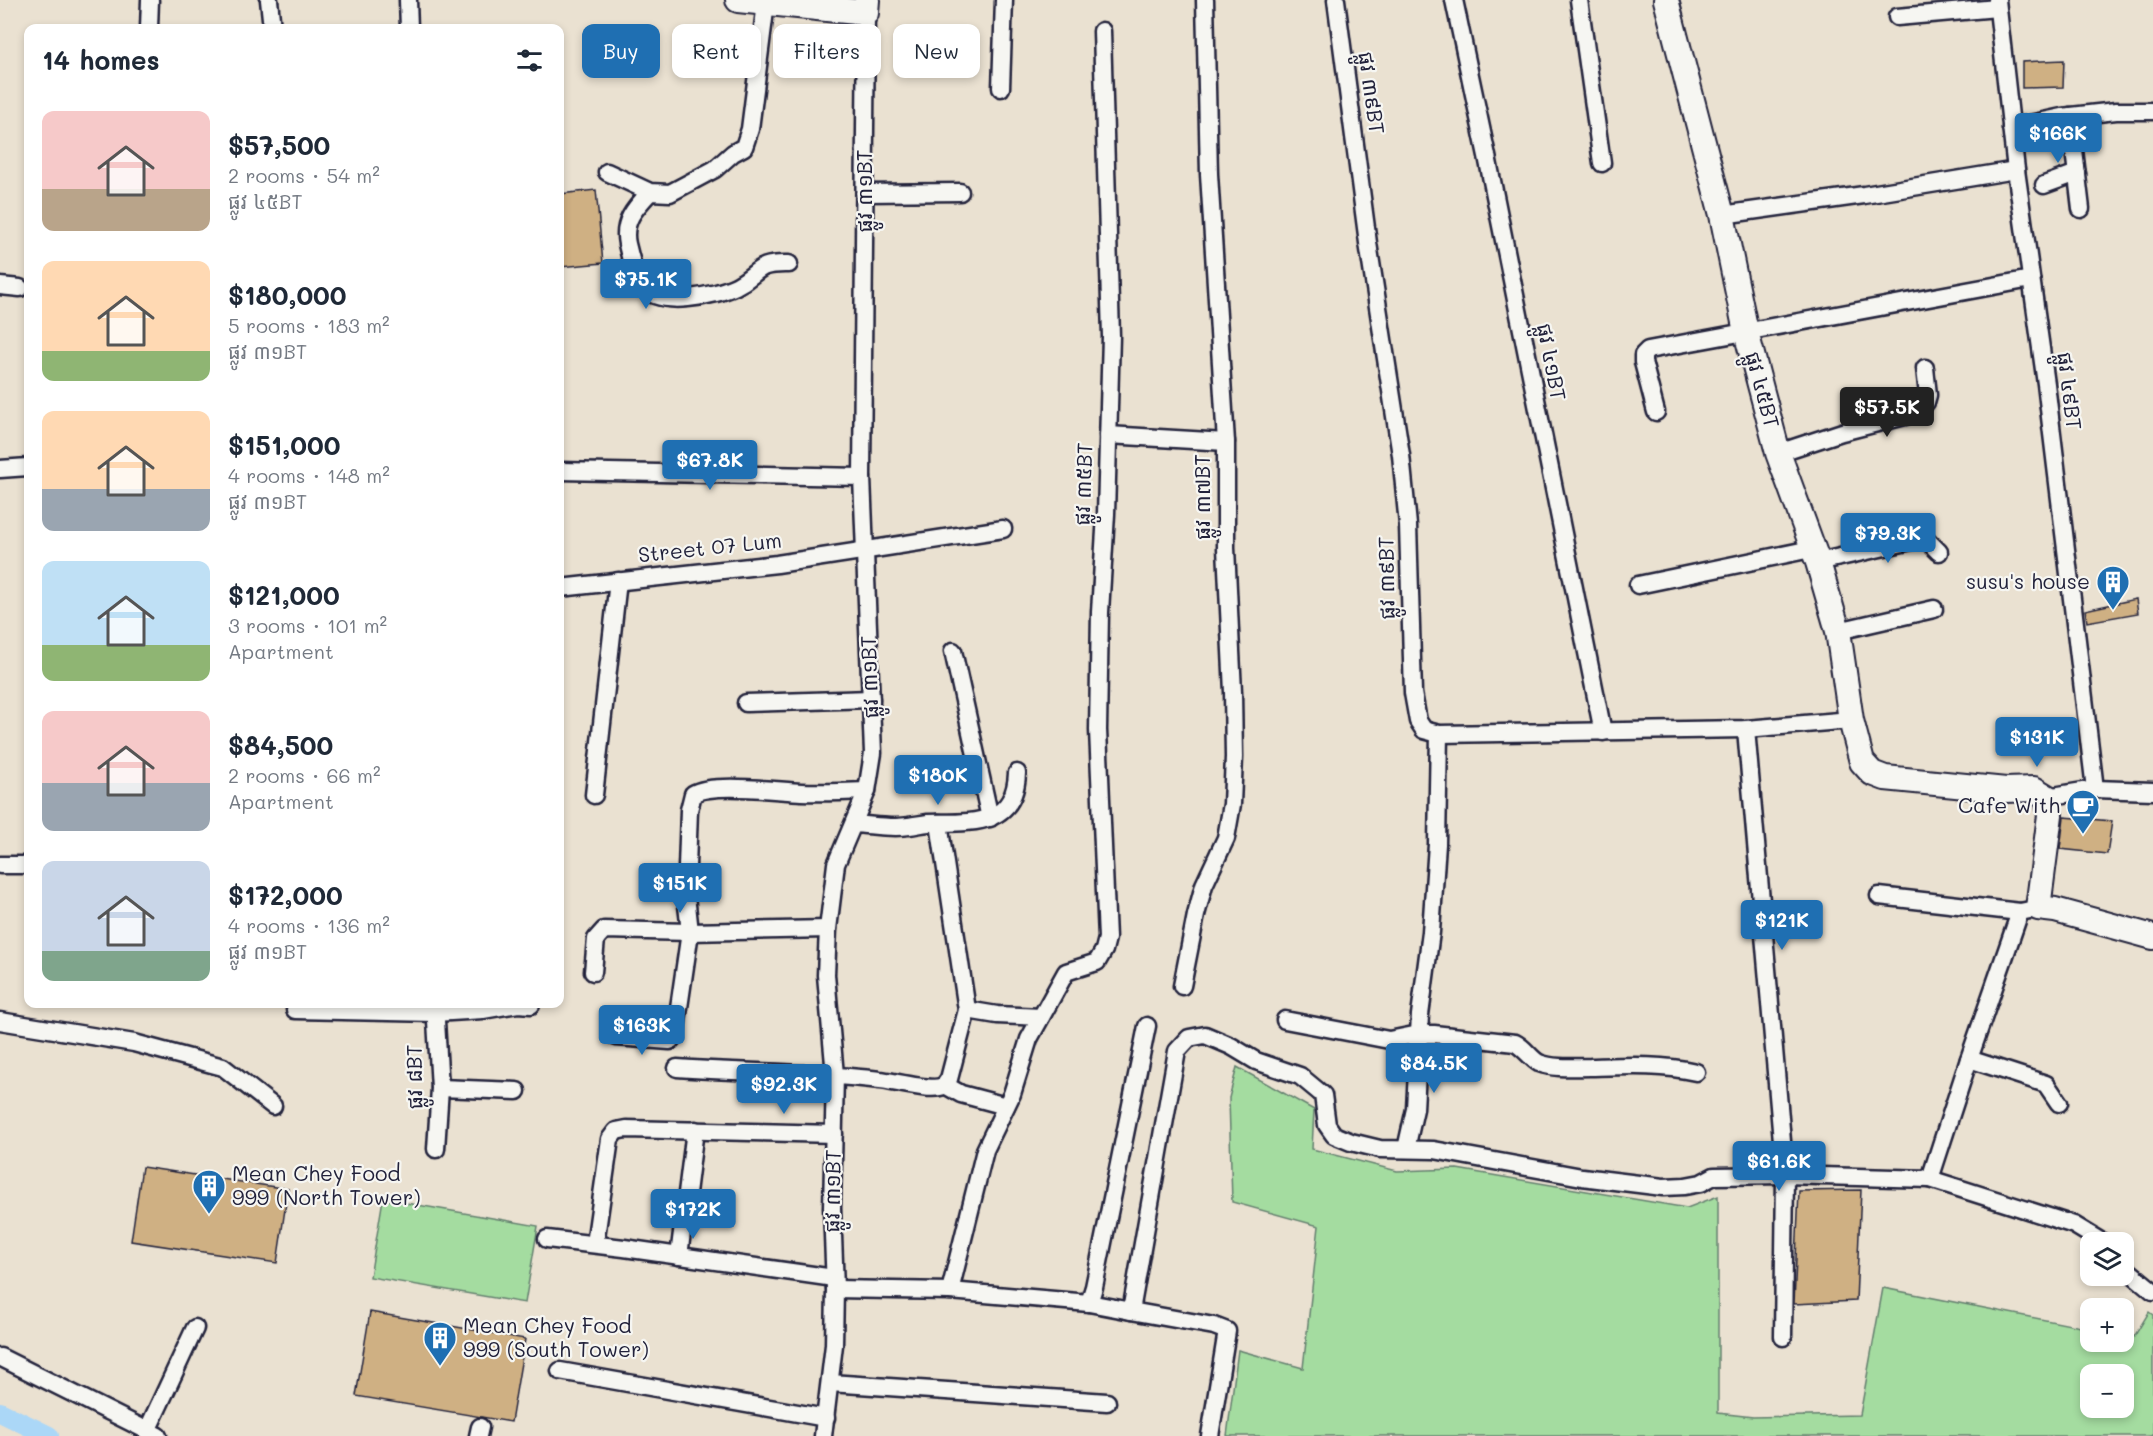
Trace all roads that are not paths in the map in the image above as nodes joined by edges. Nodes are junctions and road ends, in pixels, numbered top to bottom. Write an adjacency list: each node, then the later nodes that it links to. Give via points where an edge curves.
1 (150, 0): 15 (street)
2 (269, 0): 16 (street)
3 (408, 0): 17 (street)
4 (738, 0): 11 (street)
5 (1004, 0): 19 (street)
6 (1205, 0): 41 (street, ផ្លូវ ៣៧BT, via 1209,174)
7 (1336, 0): 62 (street, ផ្លូវ ៣៩BT, via 1401,455 1408,525 1413,693 1418,721 1424,730)
8 (1454, 0): 61 (street, ផ្លូវ ៤១BT)
9 (1579, 0): 23 (street)
10 (1666, 0): 32 (street, ផ្លូវ ៤៥BT)
11 (766, 3): 13 (street); 28 (street, via 750,129 744,147 715,169 670,193)
12 (1997, 4): 14 (street); 22 (street, ផ្លូវ ៤៩BT)
13 (866, 7): 30 (street, ផ្លូវ ៣១BT)
14 (1897, 17)
15 (149, 24)
16 (272, 24)
17 (409, 24)
18 (1102, 31): 40 (street, ផ្លូវ ៣៥BT, via 1111,336)
19 (1001, 87)
20 (2153, 111): 21 (street)
21 (2070, 116): 22 (street); 26 (street)
22 (2011, 128): 24 (street, ផ្លូវ ៤៩BT)
23 (1602, 163)
24 (2016, 170): 32 (street); 34 (street, ផ្លូវ ៤៩BT)
25 (607, 172): 28 (street)
26 (2077, 173): 27 (street); 31 (street)
27 (2044, 184)
28 (651, 192): 33 (street, via 627,219 626,238 630,260 644,287 657,297 704,297 737,285 759,267)
29 (960, 192): 30 (street)
30 (865, 193): 46 (street, ផ្លូវ ៣១BT)
31 (2080, 209)
32 (1722, 215): 37 (street, ផ្លូវ ៤៥BT)
33 (789, 264)
34 (2031, 279): 37 (street); 64 (street, ផ្លូវ ៤៩BT)
35 (0, 286): 36 (street)
36 (20, 288)
37 (1746, 332): 39 (street, via 1645,352 1643,362); 42 (street, ផ្លូវ ៤៥BT)
38 (1925, 368): 42 (street, via 1928,395 1921,408)
39 (1656, 412)
40 (1108, 435): 41 (street); 85 (street, ផ្លូវ ៣៥BT, via 1098,730 1107,938 1097,962 1066,972)
41 (1226, 442): 80 (street, ផ្លូវ ៣៧BT, via 1232,804 1226,838 1201,895)
42 (1778, 453): 50 (street, ផ្លូវ ៤៥BT)
43 (24, 467): 44 (street)
44 (0, 469)
45 (564, 471): 46 (street)
46 (862, 477): 48 (street, ផ្លូវ ៣១BT)
47 (1003, 529): 48 (street, Street 07 Lum)
48 (866, 550): 51 (street, Street 07 Lum, via 766,566); 57 (street, ផ្លូវ ៣១BT)
49 (1939, 552): 50 (street, via 1924,538)
50 (1814, 556): 52 (street); 55 (street, ផ្លូវ ៤៥BT)
51 (618, 581): 53 (street, Street 07 Lum); 67 (street)
52 (1638, 585)
53 (564, 588)
54 (1934, 609): 55 (street)
55 (1838, 632): 59 (street, ផ្លូវ ៤៥BT)
56 (953, 651): 69 (street)
57 (871, 699): 58 (street); 65 (street, ផ្លូវ ៣១BT, via 873,753)
58 (746, 703)
59 (1851, 720): 60 (street); 68 (street, ផ្លូវ ៤៥BT, via 1862,762 1872,773 1885,778 2006,790 2034,789)
60 (1746, 729): 61 (street); 105 (street)
61 (1603, 732): 62 (street)
62 (1439, 734): 89 (street, via 1437,844)
63 (1017, 773): 69 (street, via 1008,806)
64 (2095, 789): 66 (street); 68 (street)
65 (867, 791): 71 (street, ផ្លូវ ៣១BT); 77 (street, via 714,789 693,794 686,896)
66 (2153, 791)
67 (594, 795)
68 (2047, 797): 75 (street, via 2050,815)
69 (990, 818): 70 (street, via 971,823)
70 (939, 823): 71 (street, via 898,827); 84 (street)
71 (854, 824): 76 (street, ផ្លូវ ៣១BT, via 836,864)
72 (0, 865): 73 (street)
73 (24, 865)
74 (1879, 896): 75 (street)
75 (2029, 910): 78 (street, via 2055,910); 91 (street)
76 (828, 929): 77 (street); 94 (street, ផ្លូវ ៣១BT, via 826,975)
77 (690, 932): 79 (street, via 604,930 596,939); 90 (street, via 675,1035 670,1041)
78 (2153, 937)
79 (593, 972)
80 (1182, 986)
81 (435, 1008): 82 (street); 83 (street); 96 (street, ផ្លូវ ៨BT)
82 (495, 1008)
83 (295, 1010)
84 (967, 1010): 85 (street); 95 (street)
85 (1041, 1017): 100 (street, via 1029,1039)
86 (1285, 1020): 89 (street, via 1389,1040)
87 (0, 1021): 99 (street, via 134,1043 223,1067)
88 (1147, 1026): 115 (street)
89 (1419, 1034): 93 (street, via 1515,1043 1538,1063 1560,1067 1657,1066); 104 (street, via 1415,1109)
90 (616, 1037)
91 (1969, 1059): 98 (street, via 2046,1084); 106 (street)
92 (677, 1068): 94 (street)
93 (1696, 1072)
94 (835, 1075): 95 (street, via 921,1087); 102 (street, ផ្លូវ ៣១BT)
95 (945, 1085): 100 (street, via 961,1094)
96 (440, 1088): 97 (street); 103 (street, ផ្លូវ ៨BT)
97 (517, 1091)
98 (2059, 1103)
99 (273, 1106)
100 (1006, 1106): 114 (street, via 985,1150)
101 (695, 1130): 102 (street); 109 (street, via 616,1131 610,1139); 110 (street)
102 (834, 1134): 112 (street, ផ្លូវ ៣១BT)
103 (436, 1149)
104 (1406, 1149): 105 (street, via 1434,1150 1592,1179 1663,1187 1701,1183 1714,1176); 116 (street, via 1380,1149 1334,1135 1327,1125 1323,1095 1300,1076 1256,1061 1205,1035 1189,1038 1177,1051)
105 (1785, 1175): 106 (street); 118 (street)
106 (1930, 1179): 107 (street)
107 (2086, 1232)
108 (547, 1239): 109 (street)
109 (595, 1244): 110 (street)
110 (679, 1256): 112 (street)
111 (2134, 1275): 113 (street)
112 (835, 1283): 114 (street); 121 (street, ផ្លូវ ៣១BT)
113 (2153, 1291)
114 (950, 1292): 115 (street)
115 (1089, 1304): 116 (street)
116 (1131, 1311): 126 (street, via 1227,1330)
117 (195, 1328): 124 (street)
118 (1783, 1336)
119 (0, 1357): 124 (street)
120 (560, 1371): 123 (street)
121 (830, 1383): 122 (street); 123 (street, ផ្លូវ ៣១BT)
122 (1107, 1402)
123 (826, 1418): 125 (street, ផ្លូវ ៣១BT)
124 (152, 1433)
125 (823, 1436)
126 (1210, 1436)

